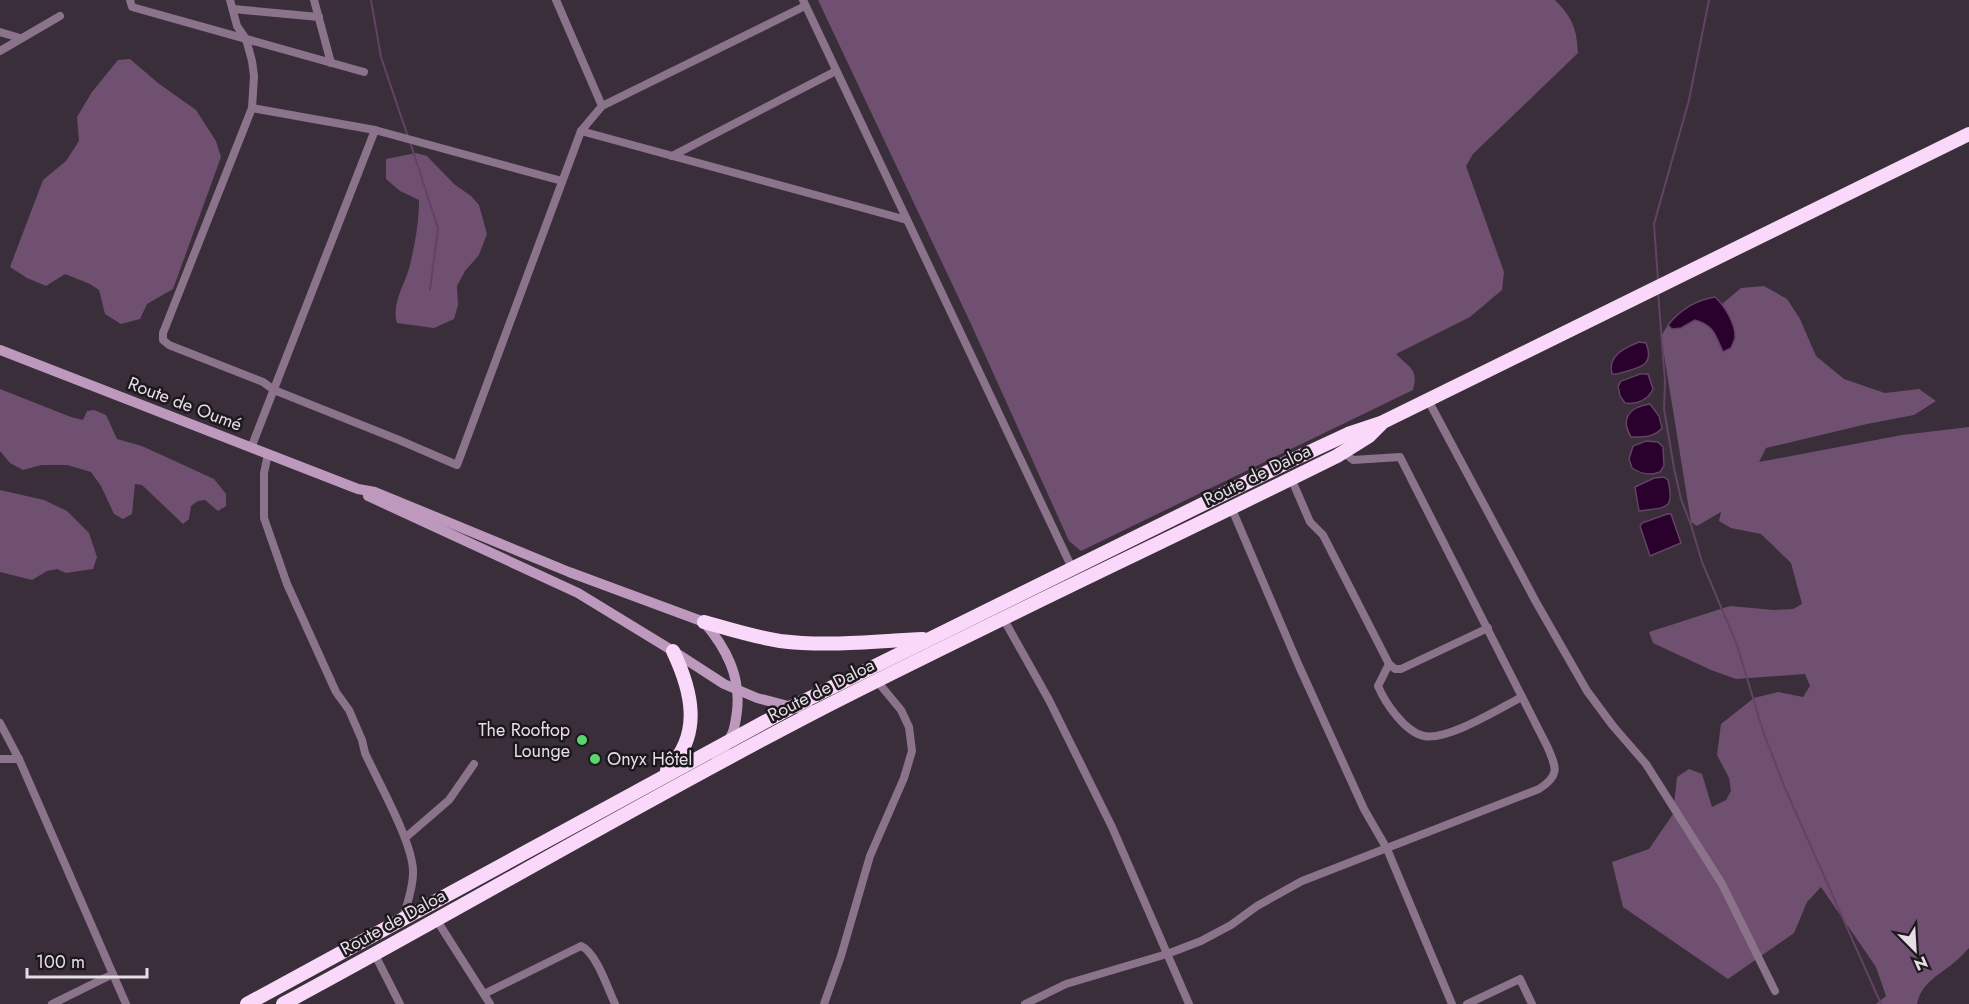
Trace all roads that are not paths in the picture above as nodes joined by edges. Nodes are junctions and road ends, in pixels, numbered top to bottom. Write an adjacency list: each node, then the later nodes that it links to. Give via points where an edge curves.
1 (130, 0): 11 (street, via 132,7)
2 (230, 0): 6 (street)
3 (314, 0): 8 (street)
4 (556, 0): 16 (street)
5 (804, 3): 14 (street); 16 (street)
6 (232, 9): 8 (street); 11 (street)
7 (60, 16): 10 (street)
8 (319, 17): 13 (street)
9 (0, 32): 10 (street)
10 (20, 38): 12 (street)
11 (246, 39): 13 (street); 17 (street, via 254,76)
12 (0, 51)
13 (331, 63): 15 (street)
14 (836, 71): 21 (street); 23 (street)
15 (364, 72)
16 (602, 106): 19 (street)
17 (252, 108): 18 (street); 25 (street, via 163,340)
18 (375, 130): 22 (street); 25 (street)
19 (581, 131): 21 (street); 22 (street)
20 (1969, 134): 26 (highway)
21 (672, 156): 23 (street)
22 (562, 181): 25 (street, via 457,465)
23 (907, 220): 34 (street)
24 (0, 350): 28 (main road, Route de Oumé)
25 (274, 390): 28 (street)
26 (1428, 400): 27 (highway); 60 (street, via 1587,691 1646,764 1722,884)
27 (1381, 423): 29 (highway, Route de Daloa, via 1369,436); 34 (highway, Route de Daloa, via 1348,434)
28 (251, 448): 30 (main road, Route de Oumé)
29 (1343, 452): 31 (highway, Route de Daloa); 37 (street, via 1353,460 1400,457)
30 (268, 454): 32 (main road, Route de Oumé); 53 (street, via 264,518 287,584 336,693 349,710)
31 (1291, 478): 33 (highway, Route de Daloa); 40 (street, via 1310,522 1323,536)
32 (358, 489): 36 (main road, via 375,492); 39 (main road, via 578,593)
33 (1231, 507): 35 (highway, Route de Daloa); 54 (street, via 1364,809)
34 (1072, 568): 38 (highway, Route de Daloa)
35 (1003, 618): 41 (highway, Route de Daloa); 58 (street, via 1112,827)
36 (704, 622): 38 (highway, via 781,641 856,644); 42 (main road, via 733,666)
37 (1488, 628): 40 (street, via 1401,669); 43 (street)
38 (931, 639): 44 (highway, Route de Daloa)
39 (673, 651): 42 (main road); 52 (highway, via 688,686 691,719 676,762)
40 (1389, 664): 43 (street, via 1378,686 1385,701 1414,732 1423,736 1458,730)
41 (877, 681): 45 (highway, Route de Daloa); 69 (street, via 902,710 912,751 870,856)
42 (738, 690): 44 (main road); 47 (main road, via 734,732)
43 (1522, 697): 54 (street, via 1554,763 1553,777 1539,789)
44 (792, 707): 45 (main road); 47 (highway, Route de Daloa)
45 (818, 711): 51 (highway, Route de Daloa)
46 (0, 723): 49 (street)
47 (729, 741): 51 (main road); 52 (highway, Route de Daloa)
48 (0, 759): 49 (street)
49 (19, 759): 59 (street)
50 (474, 764): 53 (street, via 449,800)
51 (713, 766): 56 (highway, Route de Daloa)
52 (657, 780): 55 (highway, Route de Daloa)
53 (405, 838): 55 (street, via 414,875)
54 (1387, 849): 58 (street, via 1302,881 1231,925); 72 (street)
55 (403, 918): 65 (highway, Route de Daloa)
56 (436, 919): 57 (highway, Route de Daloa); 61 (street)
57 (374, 953): 62 (highway, Route de Daloa); 66 (street)
58 (1167, 954): 70 (street, via 1066,984); 71 (street)
59 (112, 974): 63 (street); 64 (street)
60 (1775, 991)
61 (484, 994): 67 (street); 68 (street, via 581,946 594,958)
62 (290, 1002)
63 (52, 1004)
64 (126, 1004)
65 (248, 1004)
66 (400, 1004)
67 (490, 1004)
68 (615, 1004)
69 (824, 1004)
70 (1025, 1004)
71 (1189, 1004)
72 (1452, 1004)
73 (1467, 1004): 74 (street, via 1520,979)
74 (1532, 1004)

